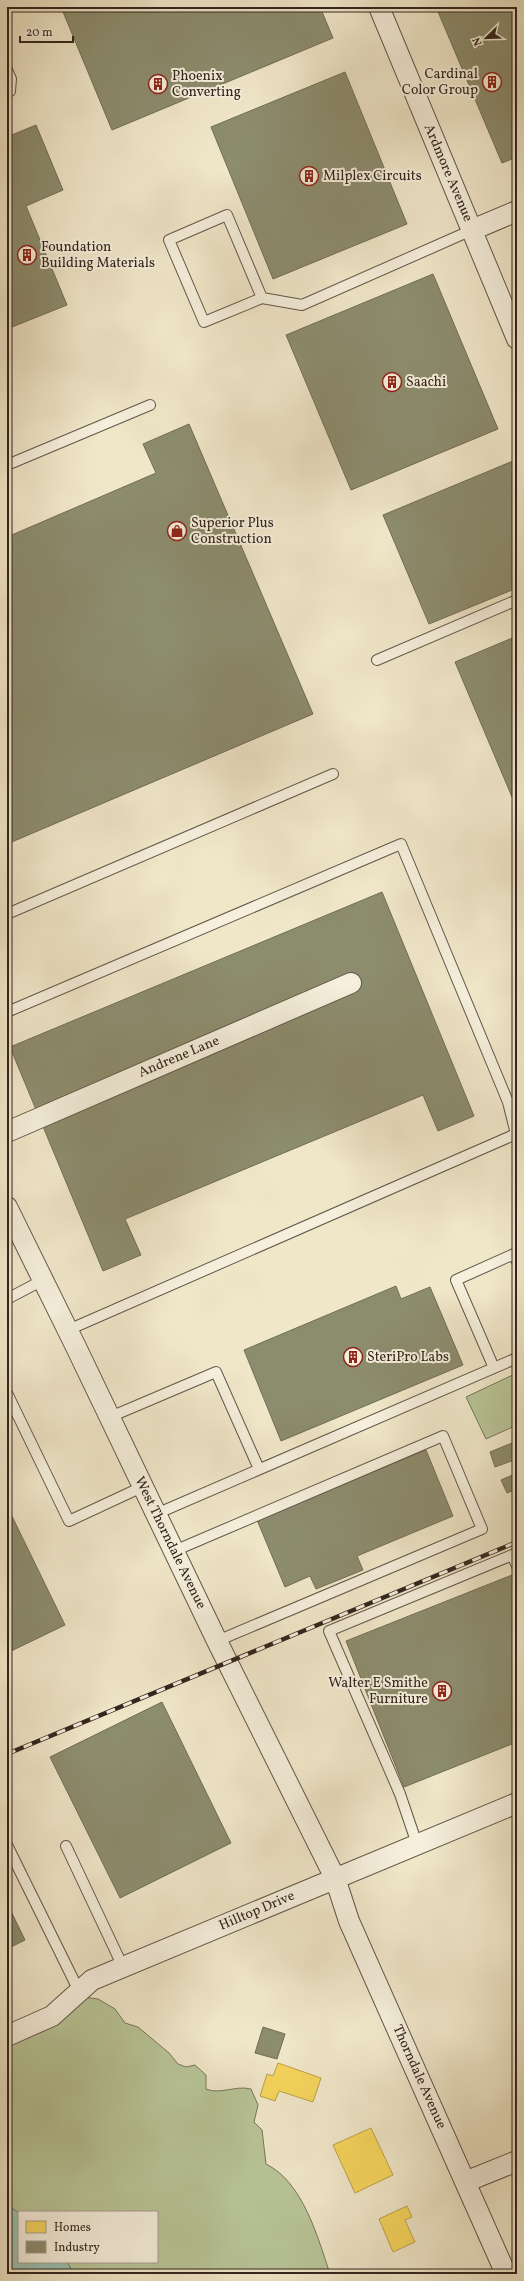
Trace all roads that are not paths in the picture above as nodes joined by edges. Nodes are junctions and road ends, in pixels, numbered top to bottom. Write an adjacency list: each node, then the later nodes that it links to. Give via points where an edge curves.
1 (379, 7): 5 (street, Ardmore Avenue)
2 (7, 70): 3 (lane, via 11,79 10,91)
3 (7, 92)
4 (517, 211): 5 (street)
5 (472, 230): 6 (lane, via 302,305); 7 (street, Ardmore Avenue)
6 (262, 298): 6 (lane, via 204,322 169,240 227,215)
7 (517, 339)
8 (150, 405): 9 (lane)
9 (7, 465)
10 (517, 600): 11 (lane)
11 (377, 660)
12 (333, 774): 13 (lane)
13 (7, 914)
14 (351, 983): 16 (street, Andrene Lane)
15 (7, 1012): 21 (lane, via 401,844 508,1102 516,1134)
16 (7, 1132)
17 (7, 1207): 19 (street, West Thorndale Avenue)
18 (517, 1262): 23 (lane, via 514,1254 456,1280)
19 (43, 1280): 20 (lane); 21 (street, West Thorndale Avenue)
20 (7, 1298)
21 (68, 1330): 25 (street, West Thorndale Avenue)
22 (517, 1358): 23 (lane)
23 (494, 1368): 26 (lane)
24 (7, 1393): 27 (lane, via 69,1521)
25 (110, 1417): 26 (lane, via 216,1372); 27 (street, West Thorndale Avenue)
26 (259, 1469): 28 (lane)
27 (142, 1487): 28 (street, West Thorndale Avenue)
28 (156, 1514): 29 (street, West Thorndale Avenue)
29 (174, 1551): 32 (street, West Thorndale Avenue); 32 (lane, via 442,1436 482,1529)
30 (514, 1554): 31 (lane); 34 (lane, via 329,1631 400,1794)
31 (517, 1566)
32 (217, 1641): 37 (street, West Thorndale Avenue)
33 (517, 1804): 34 (street, Hilltop Drive)
34 (417, 1844): 37 (street, Hilltop Drive)
35 (7, 1845): 39 (lane)
36 (66, 1846): 38 (lane)
37 (335, 1878): 38 (street, Hilltop Drive); 42 (street, Thorndale Avenue, via 349,1921)
38 (123, 1967): 39 (street, Hilltop Drive, via 92,1980)
39 (79, 1992): 40 (street, Hilltop Drive, via 52,2016)
40 (7, 2036)
41 (517, 2161): 42 (street)
42 (465, 2182): 43 (street, Thorndale Avenue)
43 (506, 2274)

